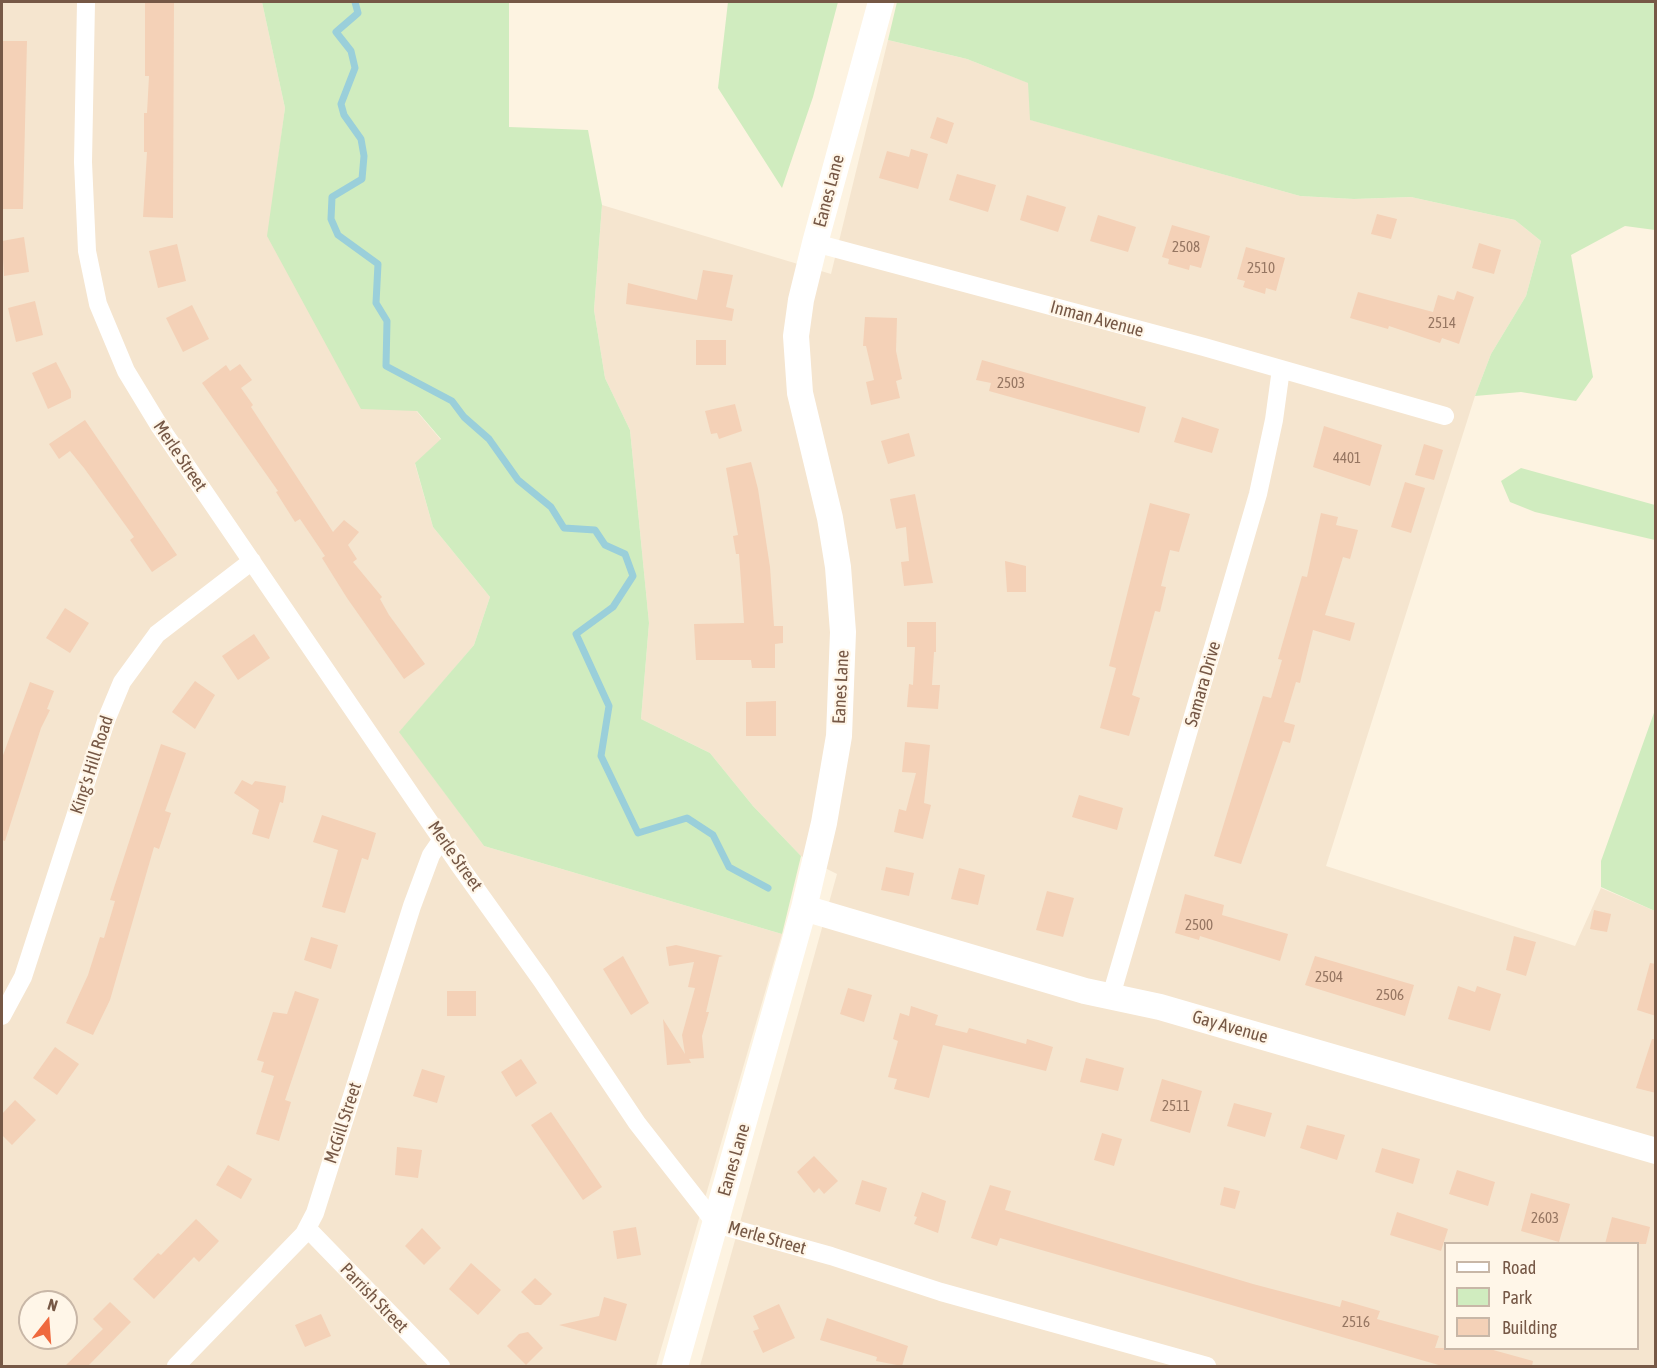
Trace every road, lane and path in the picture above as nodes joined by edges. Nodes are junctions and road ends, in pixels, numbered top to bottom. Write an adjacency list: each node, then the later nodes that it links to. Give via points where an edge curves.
1 (86, 2): 6 (street, Merle Street, via 83,200 87,251 98,304 141,397)
2 (881, 2): 3 (street, Eanes Lane)
3 (815, 243): 4 (street, Inman Avenue); 8 (street, Eanes Lane, via 801,300 796,349 800,393 838,567 843,667 838,736 824,823)
4 (1281, 369): 5 (street, Inman Avenue); 9 (street, Samara Drive, via 1258,494)
5 (1445, 416)
6 (252, 561): 7 (street, Merle Street); 10 (street, King's Hill Road, via 157,633 122,682 23,977)
7 (442, 839): 12 (street, Merle Street, via 637,1123); 13 (street, McGill Street, via 431,855 412,906)
8 (804, 908): 9 (street, Gay Avenue); 12 (street, Eanes Lane)
9 (1111, 996): 11 (street, Gay Avenue)
10 (2, 1016)
11 (1656, 1151)
12 (716, 1224): 16 (street, Eanes Lane); 17 (street, Merle Street)
13 (307, 1228): 14 (street, McGill Street); 15 (street, Parrish Street)
14 (176, 1366)
15 (441, 1366)
16 (675, 1366)
17 (1207, 1366)

